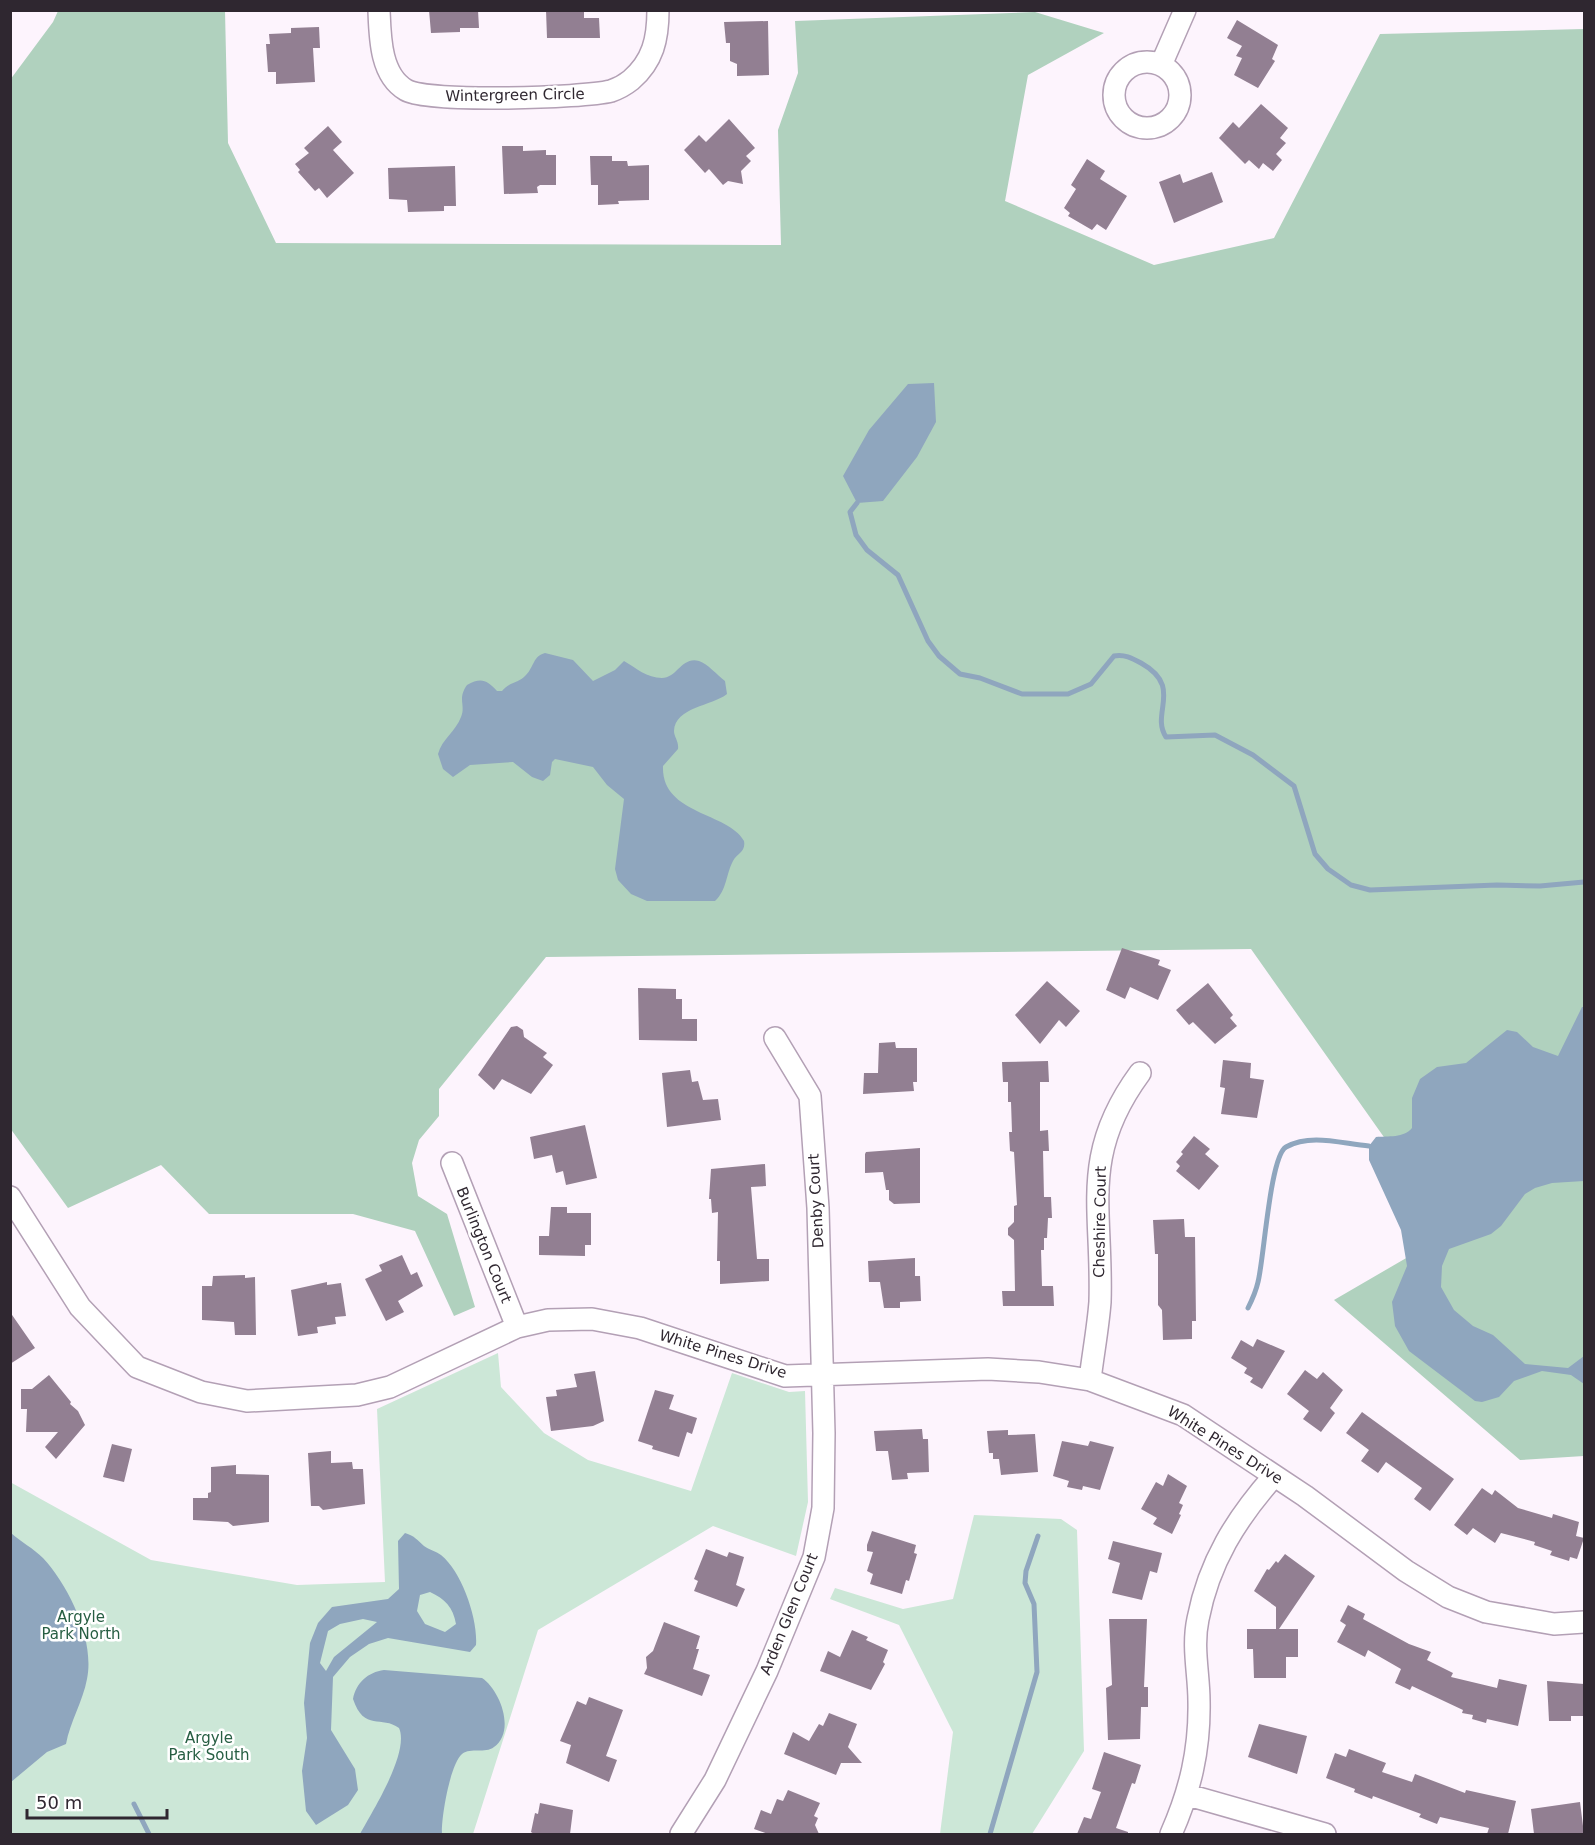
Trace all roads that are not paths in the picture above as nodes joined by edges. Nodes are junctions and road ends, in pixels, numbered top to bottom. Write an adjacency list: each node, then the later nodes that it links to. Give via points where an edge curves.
1 (379, 10): 2 (street, Wintergreen Circle, via 380,43 389,70 405,90 426,96 523,97 612,90 630,81 650,61 658,32)
2 (657, 10)
3 (1185, 10): 4 (street)
4 (1161, 65)
5 (774, 1038): 10 (street, Denby Court, via 810,1096)
6 (1140, 1074): 11 (street, Cheshire Court, via 1120,1100 1101,1150 1097,1208 1100,1302)
7 (452, 1163): 9 (street, Burlington Court)
8 (10, 1197): 9 (street, White Pines Drive, via 80,1306 137,1367 201,1392 247,1401 357,1395 390,1387)
9 (517, 1327): 10 (street, White Pines Drive, via 548,1320 592,1318 640,1328 785,1376)
10 (823, 1374): 11 (street, White Pines Drive, via 988,1369); 15 (street, Arden Glen Court, via 824,1508 814,1557 767,1671 715,1780)
11 (1090, 1380): 12 (street, White Pines Drive, via 1183,1416)
12 (1274, 1476): 13 (street, White Pines Drive, via 1448,1597 1486,1612 1554,1624); 14 (street, via 1243,1511 1213,1565 1197,1620 1197,1746)
13 (1584, 1622)
14 (1188, 1795): 16 (street); 17 (street)
15 (681, 1834)
16 (1171, 1834)
17 (1325, 1834)

